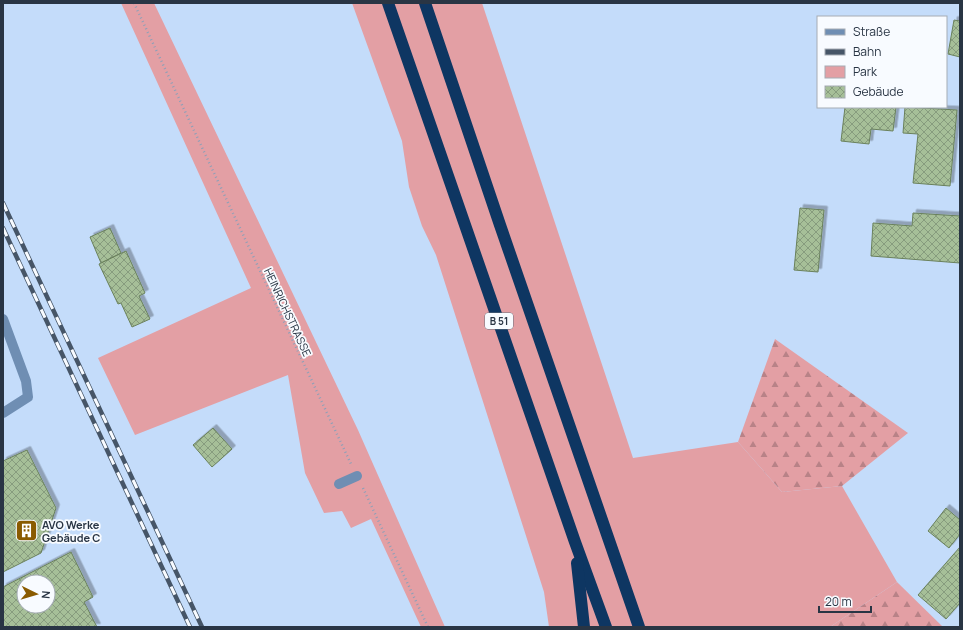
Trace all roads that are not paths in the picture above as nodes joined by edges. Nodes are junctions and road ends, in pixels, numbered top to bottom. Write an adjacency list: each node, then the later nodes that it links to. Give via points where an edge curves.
1 (388, 3): 7 (highway, B 51)
2 (425, 3): 10 (highway, B 51)
3 (3, 319): 4 (street, via 26,381 28,397)
4 (3, 413)
5 (357, 476): 6 (street)
6 (339, 484)
7 (575, 542): 8 (highway); 9 (highway, B 51)
8 (584, 627)
9 (606, 627)
10 (639, 627)

